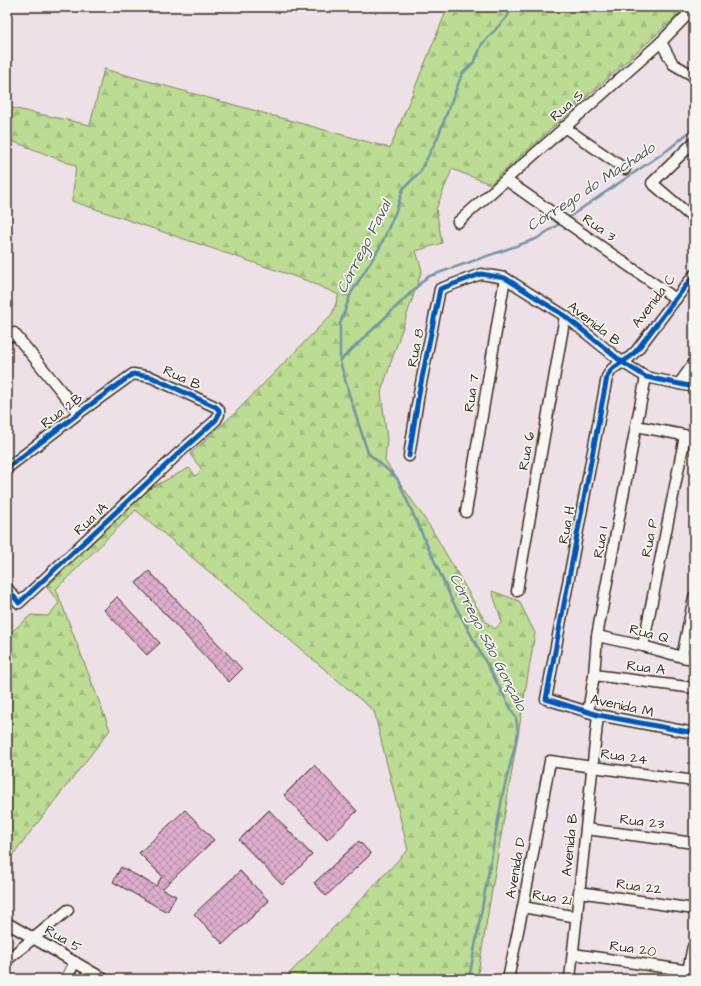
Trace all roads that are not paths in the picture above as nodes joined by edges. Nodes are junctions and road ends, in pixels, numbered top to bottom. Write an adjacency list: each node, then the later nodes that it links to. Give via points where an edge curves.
1 (694, 8): 2 (street, Rua S)
2 (661, 42): 3 (street, via 673,64); 4 (street, Rua S)
3 (694, 76)
4 (564, 127): 6 (street); 7 (street, Rua S)
5 (694, 142): 8 (street, via 652,183)
6 (625, 169)
7 (506, 180): 9 (street, Rua S); 13 (street, Rua 3)
8 (694, 219)
9 (458, 222)
10 (481, 274): 12 (street, Avenida B); 26 (street, Rua 8, via 440,290)
11 (694, 275): 13 (street, Avenida C)
12 (505, 278): 14 (street, Avenida B); 28 (street, Rua 7)
13 (676, 299): 16 (street, Avenida C, via 638,350)
14 (565, 316): 16 (street, Avenida B); 30 (street, Rua 6)
15 (10, 336): 23 (street)
16 (622, 362): 19 (street, Avenida B); 38 (street, Rua H, via 612,369 607,377)
17 (694, 363): 20 (street)
18 (133, 374): 22 (street, Rua B, via 151,377); 23 (street, Rua 2B)
19 (646, 377): 20 (street, Avenida B); 24 (street, Rua I)
20 (679, 384): 21 (street, Avenida B)
21 (694, 387)
22 (219, 410): 29 (street, Rua 1A, via 216,420 19,604)
23 (79, 413): 27 (street, Rua 2B)
24 (636, 426): 25 (street); 32 (street, Rua I)
25 (690, 436): 33 (street, Rua P)
26 (409, 456)
27 (7, 468)
28 (466, 512)
29 (7, 590)
30 (517, 591)
31 (694, 597): 34 (street)
32 (598, 636): 33 (street, Rua Q); 36 (street, Rua I)
33 (643, 646): 34 (street, Rua Q)
34 (682, 656): 35 (street, Rua Q)
35 (694, 658)
36 (594, 676): 37 (street, Rua A); 39 (street, Rua I)
37 (694, 688)
38 (546, 698): 39 (street, Avenida M)
39 (588, 712): 40 (street, Avenida M)
40 (598, 714): 41 (street, Avenida M); 43 (street, Avenida B)
41 (694, 733)
42 (550, 761): 43 (street, Rua 24); 48 (street, Avenida D)
43 (593, 767): 44 (street, Rua 24); 45 (street, Avenida B)
44 (694, 781)
45 (586, 829): 46 (street, Rua 23); 47 (street, Avenida B)
46 (694, 842)
47 (579, 892): 49 (street, Rua 22); 51 (street, Avenida B)
48 (523, 907): 51 (street, Rua 21); 61 (street, Avenida D)
49 (694, 909)
50 (68, 910): 53 (street)
51 (577, 917): 55 (street, Avenida B)
52 (7, 923): 53 (street, Rua 5)
53 (34, 938): 56 (street); 57 (street, Rua 5)
54 (694, 948): 58 (street)
55 (572, 954): 58 (street, Rua 20); 62 (street, Avenida B)
56 (7, 960)
57 (75, 962): 59 (street); 60 (street, Rua 5)
58 (689, 975)
59 (66, 979)
60 (104, 979)
61 (508, 979)
62 (570, 979)

